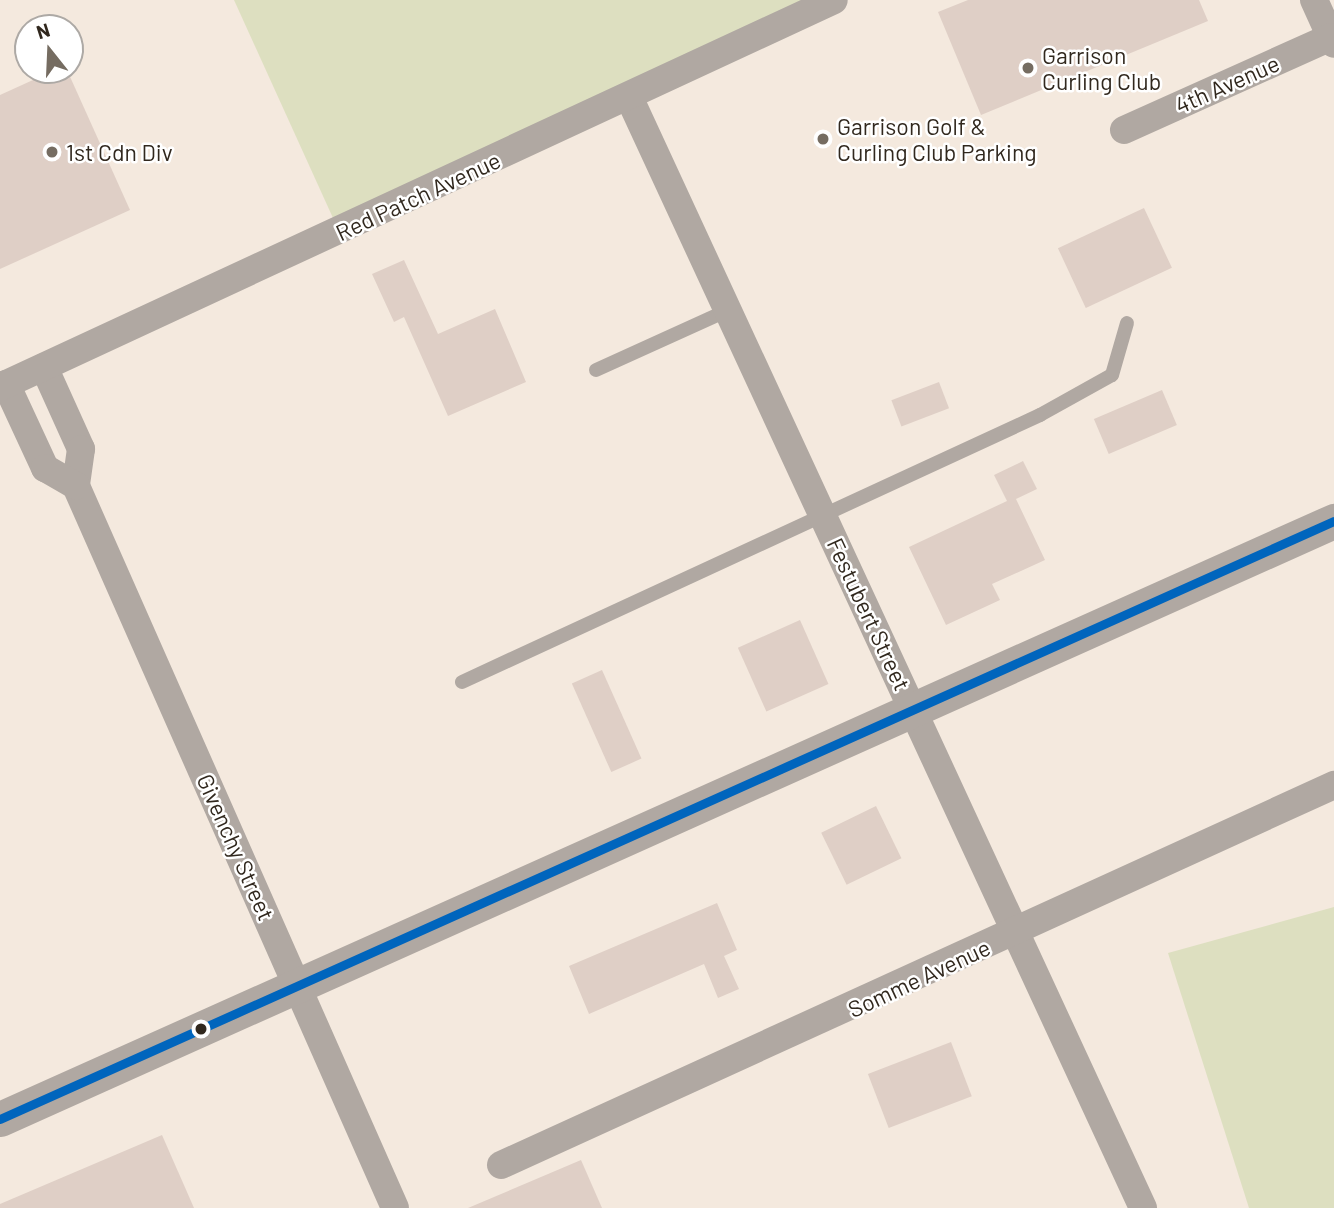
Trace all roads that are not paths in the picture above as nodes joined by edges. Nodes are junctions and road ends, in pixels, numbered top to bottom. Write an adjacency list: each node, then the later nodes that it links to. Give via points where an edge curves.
1 (834, 0): 4 (street, Red Patch Avenue)
2 (1314, 0): 3 (street)
3 (1332, 41): 5 (street, 4th Avenue)
4 (629, 97): 6 (street, Festubert Street); 8 (street, Red Patch Avenue)
5 (1124, 130)
6 (728, 310): 9 (lane); 12 (street, Festubert Street)
7 (1127, 323): 12 (lane, via 1112,375)
8 (44, 367): 10 (street, Red Patch Avenue); 11 (street, via 81,449)
9 (596, 370)
10 (3, 385): 11 (street, via 46,468)
11 (76, 486): 18 (street, Givenchy Street)
12 (823, 516): 14 (lane); 15 (street, Festubert Street)
13 (1334, 521): 15 (street)
14 (462, 682)
15 (914, 710): 17 (street, Festubert Street); 18 (street)
16 (1334, 785): 17 (street, Somme Avenue)
17 (1018, 933): 20 (street, Somme Avenue); 22 (street, Festubert Street)
18 (297, 985): 19 (street); 21 (street, Givenchy Street)
19 (0, 1119)
20 (501, 1165)
21 (395, 1208)
22 (1143, 1208)

